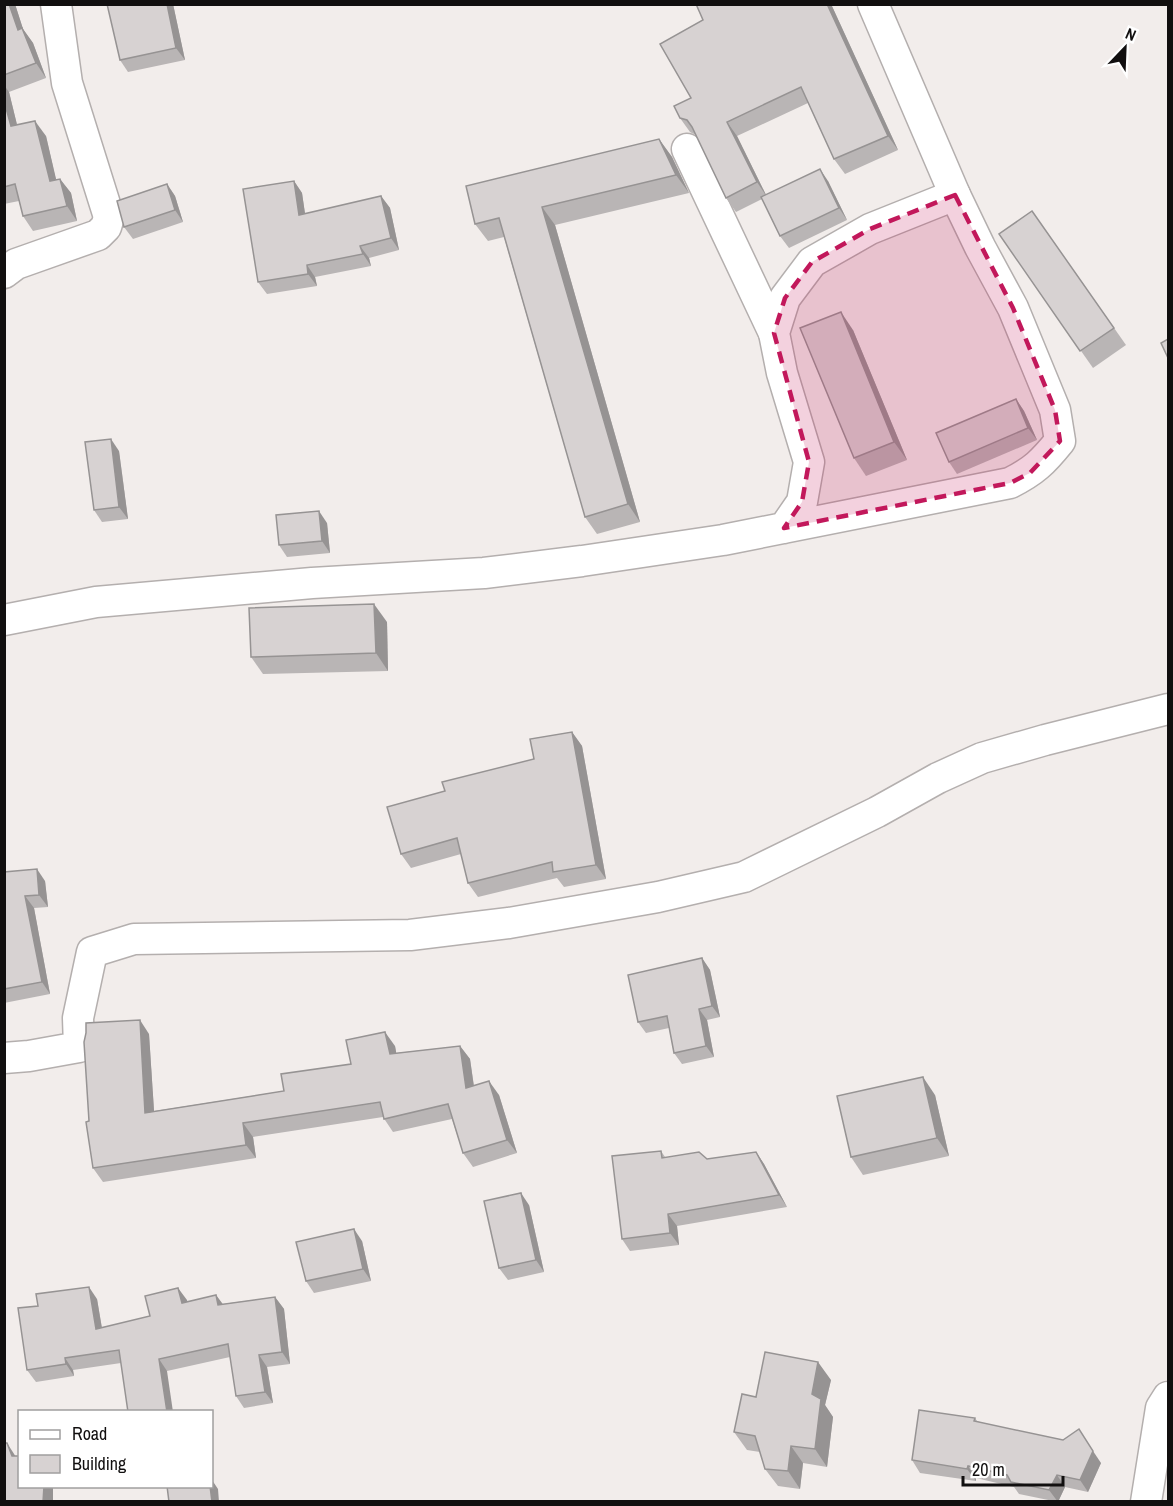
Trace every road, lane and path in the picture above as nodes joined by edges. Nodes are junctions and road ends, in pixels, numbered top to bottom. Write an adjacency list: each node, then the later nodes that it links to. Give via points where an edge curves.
1 (56, 4): 5 (street, via 67,83 109,217 98,235 16,264)
2 (873, 4): 4 (street)
3 (687, 149): 6 (street)
4 (955, 195): 6 (street, via 870,230 812,262 785,298); 7 (street, via 1013,308 1055,410 1060,441 1030,473 1010,483)
5 (4, 273)
6 (774, 333): 7 (street, via 809,462 802,502)
7 (784, 528): 8 (street, via 712,542 484,573 96,602)
8 (4, 621)
9 (1168, 709): 10 (street, via 982,758 744,877 658,897 508,923 410,934 134,939 92,952 78,1018 79,1047)
10 (4, 1058)
11 (1168, 1397): 12 (street, via 1161,1408)
12 (1146, 1502)

